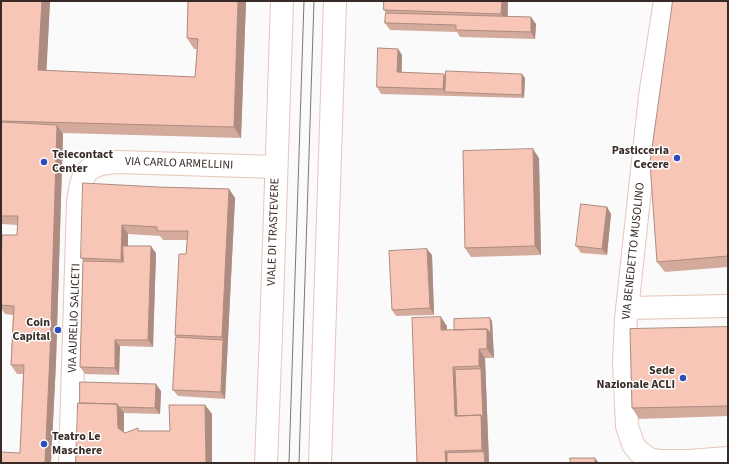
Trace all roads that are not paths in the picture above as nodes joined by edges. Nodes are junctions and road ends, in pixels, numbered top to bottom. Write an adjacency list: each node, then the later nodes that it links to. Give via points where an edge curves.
1 (282, 1): 4 (street, VIALE DI TRASTEVERE)
2 (335, 1): 11 (street)
3 (665, 1): 7 (street, VIA BENEDETTO MUSOLINO, via 650,96)
4 (276, 167): 5 (street, VIA CARLO ARMELLINI, via 118,162 98,164); 10 (street, VIALE DI TRASTEVERE)
5 (85, 174): 9 (street, VIA AURELIO SALICETI, via 78,203)
6 (728, 306): 7 (street)
7 (627, 308): 8 (street, VIA BENEDETTO MUSOLINO, via 624,362 627,426 630,438 638,451 649,459 660,461)
8 (728, 458)
9 (70, 463)
10 (266, 463)
11 (320, 463)

